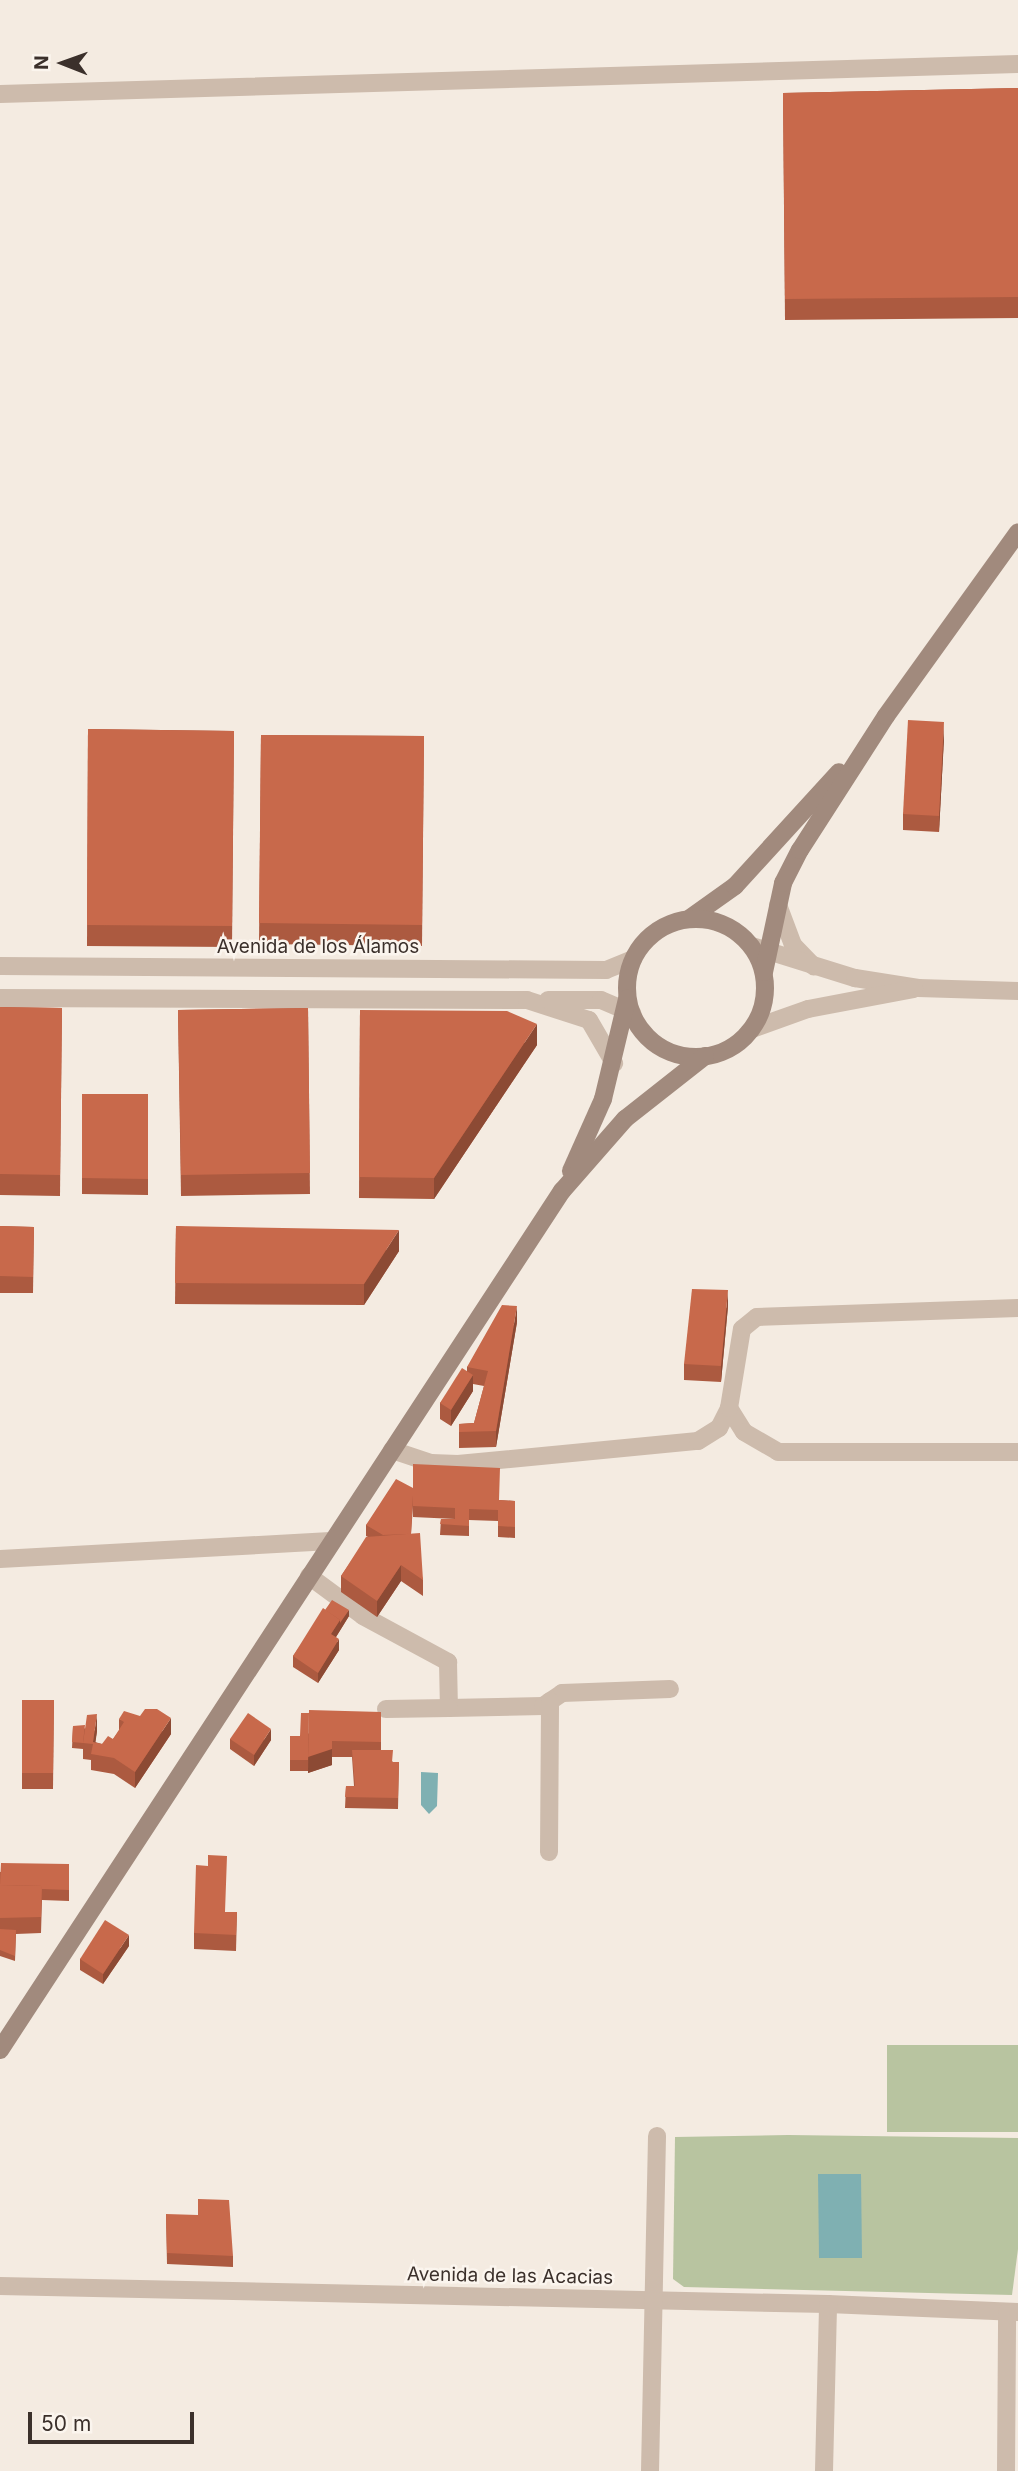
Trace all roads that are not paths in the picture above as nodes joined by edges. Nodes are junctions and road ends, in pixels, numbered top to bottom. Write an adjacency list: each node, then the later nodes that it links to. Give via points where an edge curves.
1 (1018, 64): 2 (street)
2 (0, 94)
3 (1018, 532): 4 (main road)
4 (886, 716): 5 (main road, via 800,849); 6 (main road, via 782,839 735,886)
5 (778, 905): 7 (main road); 10 (street, via 793,946)
6 (690, 918): 7 (main road, via 714,920 735,930); 8 (main road, via 667,925 647,939)
7 (761, 957): 10 (street); 16 (main road, via 761,1011)
8 (634, 959): 9 (street, Avenida de los Álamos, via 606,970); 15 (main road)
9 (0, 966)
10 (817, 970): 11 (street)
11 (918, 988): 12 (street); 16 (street, via 808,1009)
12 (1018, 991)
13 (0, 998): 14 (street)
14 (527, 1000): 15 (street, via 601,1000); 18 (street, via 589,1020)
15 (628, 1006): 17 (main road, via 641,1029 662,1047 687,1056); 18 (main road)
16 (752, 1028): 17 (main road, via 739,1042)
17 (705, 1056): 19 (main road, via 625,1119)
18 (614, 1063): 19 (main road)
19 (562, 1191): 22 (main road)
20 (1018, 1308): 21 (street, via 757,1317 742,1329)
21 (729, 1408): 22 (street, via 719,1428 698,1441 458,1464 430,1463); 23 (street, via 744,1432 778,1452)
22 (392, 1450): 24 (main road)
23 (1018, 1452)
24 (331, 1541): 25 (street); 26 (main road)
25 (0, 1559)
26 (309, 1576): 30 (street, via 363,1616 448,1662); 32 (main road)
27 (670, 1689): 28 (street, via 562,1693)
28 (551, 1701): 30 (street, via 543,1706); 31 (street)
29 (386, 1709): 30 (street)
30 (449, 1709)
31 (549, 1852)
32 (0, 2050)
33 (657, 2136): 35 (street)
34 (0, 2286): 35 (street, Avenida de las Acacias)
35 (654, 2301): 36 (street, Avenida de las Acacias); 38 (street)
36 (828, 2304): 37 (street, Avenida de las Acacias); 39 (street)
37 (1013, 2312): 40 (street)
38 (650, 2471)
39 (824, 2471)
40 (1006, 2471)

